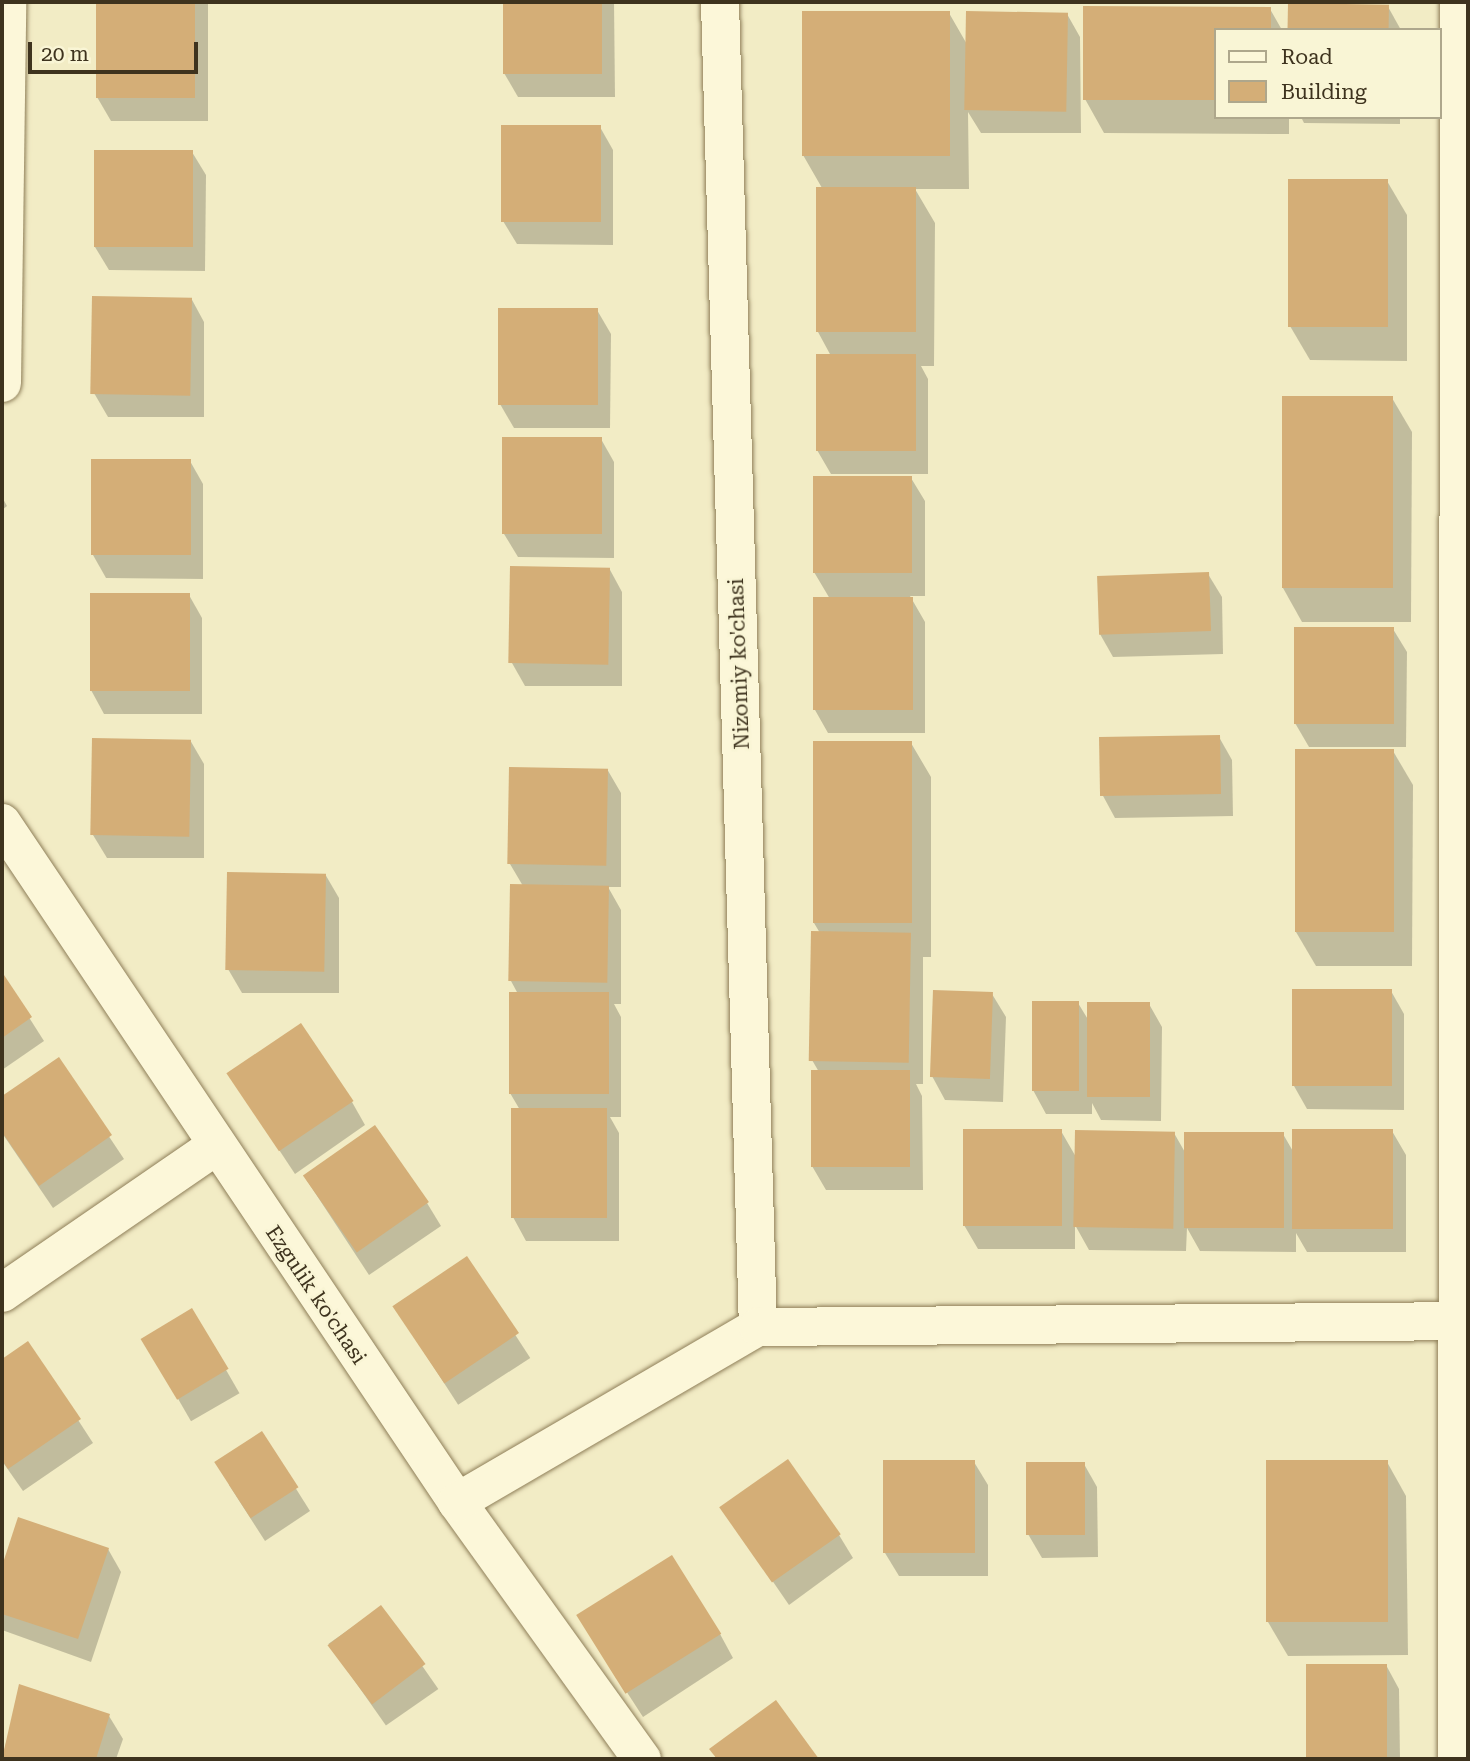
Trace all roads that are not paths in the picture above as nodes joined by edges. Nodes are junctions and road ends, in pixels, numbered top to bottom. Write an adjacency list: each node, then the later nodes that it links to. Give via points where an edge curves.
1 (7, 2): 4 (street)
2 (720, 2): 10 (street, Nizomiy ko'chasi)
3 (1459, 2): 5 (street)
4 (2, 383)
5 (1463, 617): 9 (street)
6 (2, 823): 7 (street, Ezgulik ko'chasi)
7 (216, 1146): 8 (street); 11 (street, Ezgulik ko'chasi)
8 (2, 1293)
9 (1463, 1321): 10 (street); 13 (street)
10 (758, 1327): 11 (street)
11 (457, 1502): 12 (street, Ezgulik ko'chasi)
12 (642, 1759)
13 (1457, 1759)

